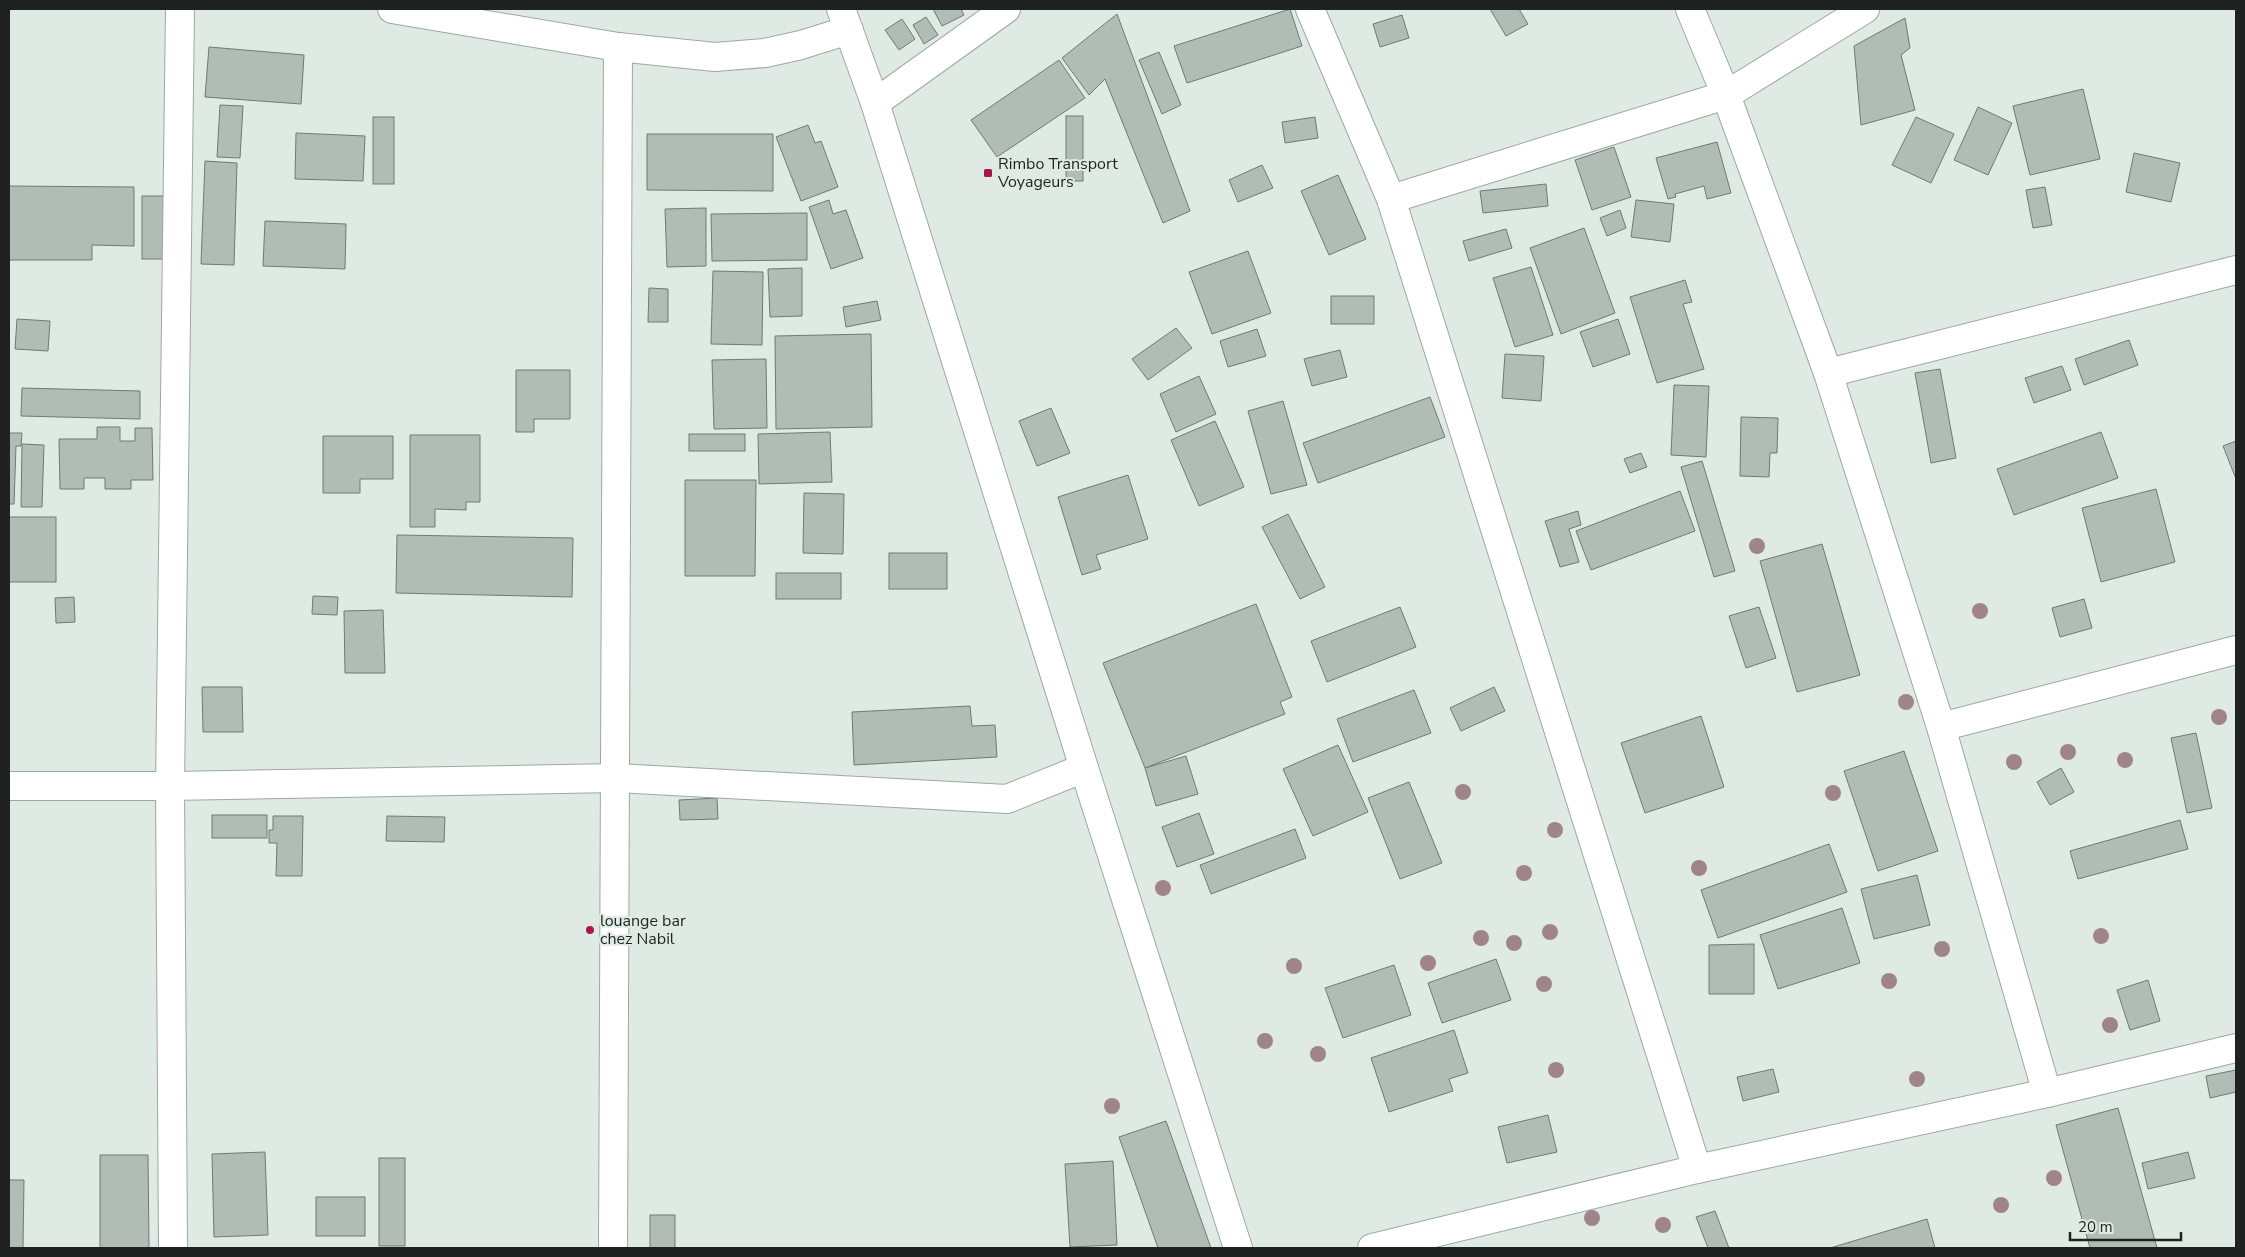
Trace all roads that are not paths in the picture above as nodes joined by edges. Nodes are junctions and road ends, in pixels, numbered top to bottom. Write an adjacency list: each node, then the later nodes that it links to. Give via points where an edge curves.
1 (180, 9): 19 (street)
2 (392, 9): 8 (street)
3 (1006, 9): 10 (street)
4 (1310, 9): 11 (street)
5 (1690, 9): 9 (street)
6 (1864, 9): 9 (street)
7 (845, 19): 8 (street, via 801,46 757,54 715,57); 10 (street)
8 (618, 47): 17 (street)
9 (1726, 95): 11 (street); 13 (street)
10 (876, 103): 16 (street)
11 (1391, 199): 22 (street)
12 (2236, 270): 13 (street)
13 (1828, 373): 15 (street)
14 (2236, 650): 15 (street)
15 (1941, 727): 21 (street)
16 (1084, 768): 17 (street, via 1007,799); 25 (street)
17 (616, 778): 19 (street); 24 (street)
18 (9, 786): 19 (street)
19 (170, 786): 23 (street)
20 (2236, 1048): 21 (street)
21 (2046, 1093): 22 (street)
22 (1697, 1169): 26 (street)
23 (173, 1248)
24 (613, 1248)
25 (1238, 1248)
26 (1372, 1248)

